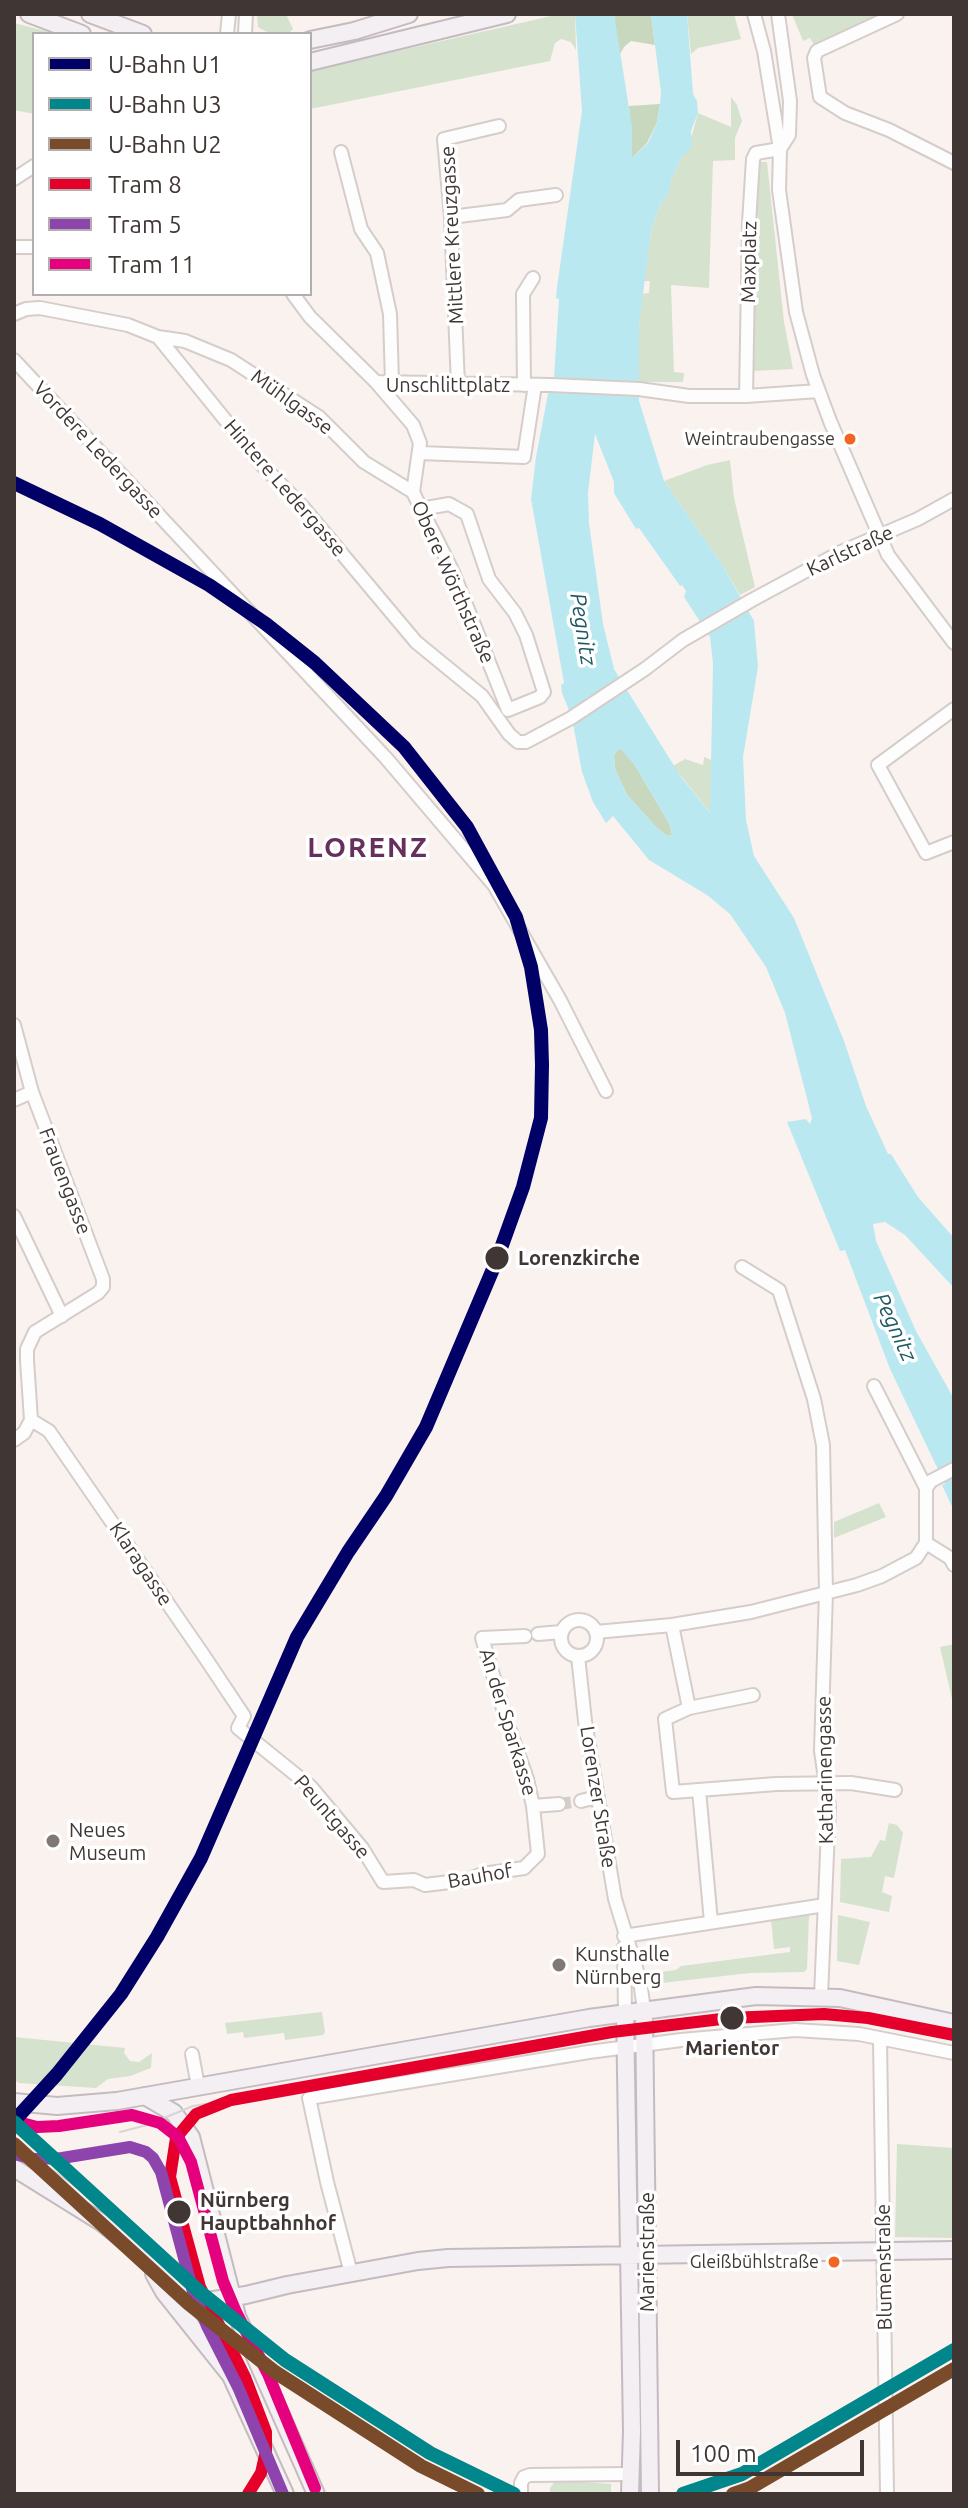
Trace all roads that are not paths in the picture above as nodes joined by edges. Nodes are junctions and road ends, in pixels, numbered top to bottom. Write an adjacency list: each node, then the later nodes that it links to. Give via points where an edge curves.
1 (29, 14): 8 (main road)
2 (90, 14): 9 (main road)
3 (409, 14): 10 (main road)
4 (507, 14): 11 (main road)
5 (754, 14): 13 (street, Maxplatz)
6 (778, 14): 13 (street, Maxplatz, via 790,101 789,135)
7 (897, 14): 15 (street, via 817,51 820,97)
8 (77, 32)
9 (138, 32)
10 (312, 40)
11 (312, 62)
12 (499, 126): 19 (street, Mittlere Kreuzgasse, via 444,139)
13 (780, 149): 29 (street, Maxplatz, via 779,190 796,312); 30 (street, Maxplatz, via 756,153 753,159)
14 (341, 152): 26 (street, via 361,229 377,253 390,314)
15 (954, 163)
16 (32, 167): 17 (street)
17 (14, 179)
18 (556, 195): 19 (street, via 519,200 507,210)
19 (451, 217): 27 (street, Mittlere Kreuzgasse)
20 (533, 278): 28 (street, via 523,294)
21 (294, 296): 25 (street)
22 (14, 314): 23 (street, via 40,308 128,325)
23 (158, 337): 32 (street, Mühlgasse, via 185,341 231,360 319,417 364,462); 39 (street, Hintere Ledergasse, via 416,642 482,696 509,734 526,742)
24 (14, 360): 42 (street, Vordere Ledergasse, via 337,706 494,885)
25 (376, 382): 26 (street, Unschlittplatz); 31 (street, Unschlittplatz, via 413,425)
26 (392, 383): 27 (street, Unschlittplatz)
27 (458, 385): 28 (street, Unschlittplatz)
28 (529, 385): 30 (street, Unschlittplatz); 31 (street, Unschlittplatz, via 524,457)
29 (819, 391): 30 (street); 36 (street, Maxplatz)
30 (746, 396)
31 (420, 453): 32 (street, Obere Wörthstraße)
32 (413, 492): 34 (street, Obere Wörthstraße)
33 (948, 502): 35 (street); 36 (street, Karlstraße)
34 (421, 509): 34 (street, Obere Wörthstraße, via 508,710 540,697 544,692 526,635 489,579 467,514 449,504)
35 (954, 514)
36 (879, 537): 37 (street, via 907,584); 39 (street, Karlstraße, via 841,552 704,627)
37 (954, 643)
38 (954, 709): 40 (street, via 878,765 926,853)
39 (571, 718)
40 (954, 842)
41 (14, 1025): 43 (street, Frauengasse)
42 (606, 1091)
43 (32, 1092): 44 (street); 47 (street, Frauengasse, via 103,1279 98,1293)
44 (14, 1100)
45 (14, 1216): 47 (street)
46 (742, 1267): 55 (street, Katharinengasse, via 779,1290 814,1399 823,1445)
47 (62, 1316): 49 (street, via 35,1332 30,1341)
48 (874, 1386): 52 (street)
49 (31, 1420): 50 (street); 62 (street, Klaragasse, via 49,1431)
50 (19, 1436)
51 (954, 1469): 52 (street)
52 (926, 1488): 53 (street)
53 (926, 1543): 54 (street); 55 (street, via 916,1558 882,1576)
54 (954, 1565)
55 (826, 1592): 56 (street); 63 (street, Katharinengasse)
56 (672, 1625): 58 (street); 61 (street)
57 (561, 1632): 58 (street, via 577,1620); 59 (street, Lorenzer Straße, via 564,1648); 69 (street, An der Sparkasse, via 482,1638)
58 (596, 1632): 59 (street, via 593,1649)
59 (578, 1656): 66 (street, Lorenzer Straße)
60 (753, 1695): 61 (street)
61 (689, 1708): 64 (street, via 665,1719 673,1792)
62 (241, 1722): 71 (street, Peuntgasse, via 311,1787)
63 (824, 1784): 64 (street); 65 (street); 72 (street, Katharinengasse, via 829,1806)
64 (699, 1790): 73 (street)
65 (895, 1790)
66 (597, 1797): 67 (street); 74 (street, Lorenzer Straße)
67 (581, 1801)
68 (559, 1804): 69 (street, An der Sparkasse)
69 (533, 1806): 70 (street, An der Sparkasse, via 538,1854)
70 (529, 1865): 71 (street, Bauhof, via 425,1885 414,1880)
71 (383, 1882)
72 (825, 1905): 73 (street); 75 (street, Katharinengasse)
73 (711, 1922): 74 (street)
74 (624, 1936): 76 (street); 77 (street)
75 (821, 1996): 76 (main road, via 756,1996); 78 (main road)
76 (644, 2010): 77 (main road); 80 (main road, Marienstraße)
77 (625, 2012): 81 (main road, Marienstraße); 84 (main road)
78 (954, 2023)
79 (880, 2040): 80 (street, via 795,2030); 82 (street); 89 (street, Blumenstraße)
80 (645, 2045): 81 (street); 90 (main road, Marienstraße)
81 (627, 2048): 91 (main road, Marienstraße); 93 (street, via 309,2098)
82 (954, 2053)
83 (192, 2054): 84 (street)
84 (198, 2086): 85 (main road)
85 (145, 2096): 86 (main road, via 75,2105); 94 (main road, via 174,2113 194,2143)
86 (14, 2102)
87 (14, 2168): 92 (main road, via 92,2215)
88 (954, 2250): 89 (main road)
89 (884, 2251): 90 (main road); 103 (street, Blumenstraße)
90 (648, 2254): 91 (main road); 102 (main road, Marienstraße)
91 (630, 2255): 93 (main road, via 448,2258); 95 (main road, Marienstraße)
92 (145, 2257): 94 (main road, via 193,2300); 97 (main road, via 164,2292 235,2383)
93 (351, 2273): 94 (main road)
94 (231, 2298): 96 (main road)
95 (630, 2474): 100 (street, via 530,2475 521,2483); 101 (main road, Marienstraße)
96 (309, 2477): 98 (main road); 99 (main road)
97 (285, 2494)
98 (301, 2494)
99 (316, 2494)
100 (521, 2494)
101 (630, 2494)
102 (650, 2494)
103 (887, 2494)

